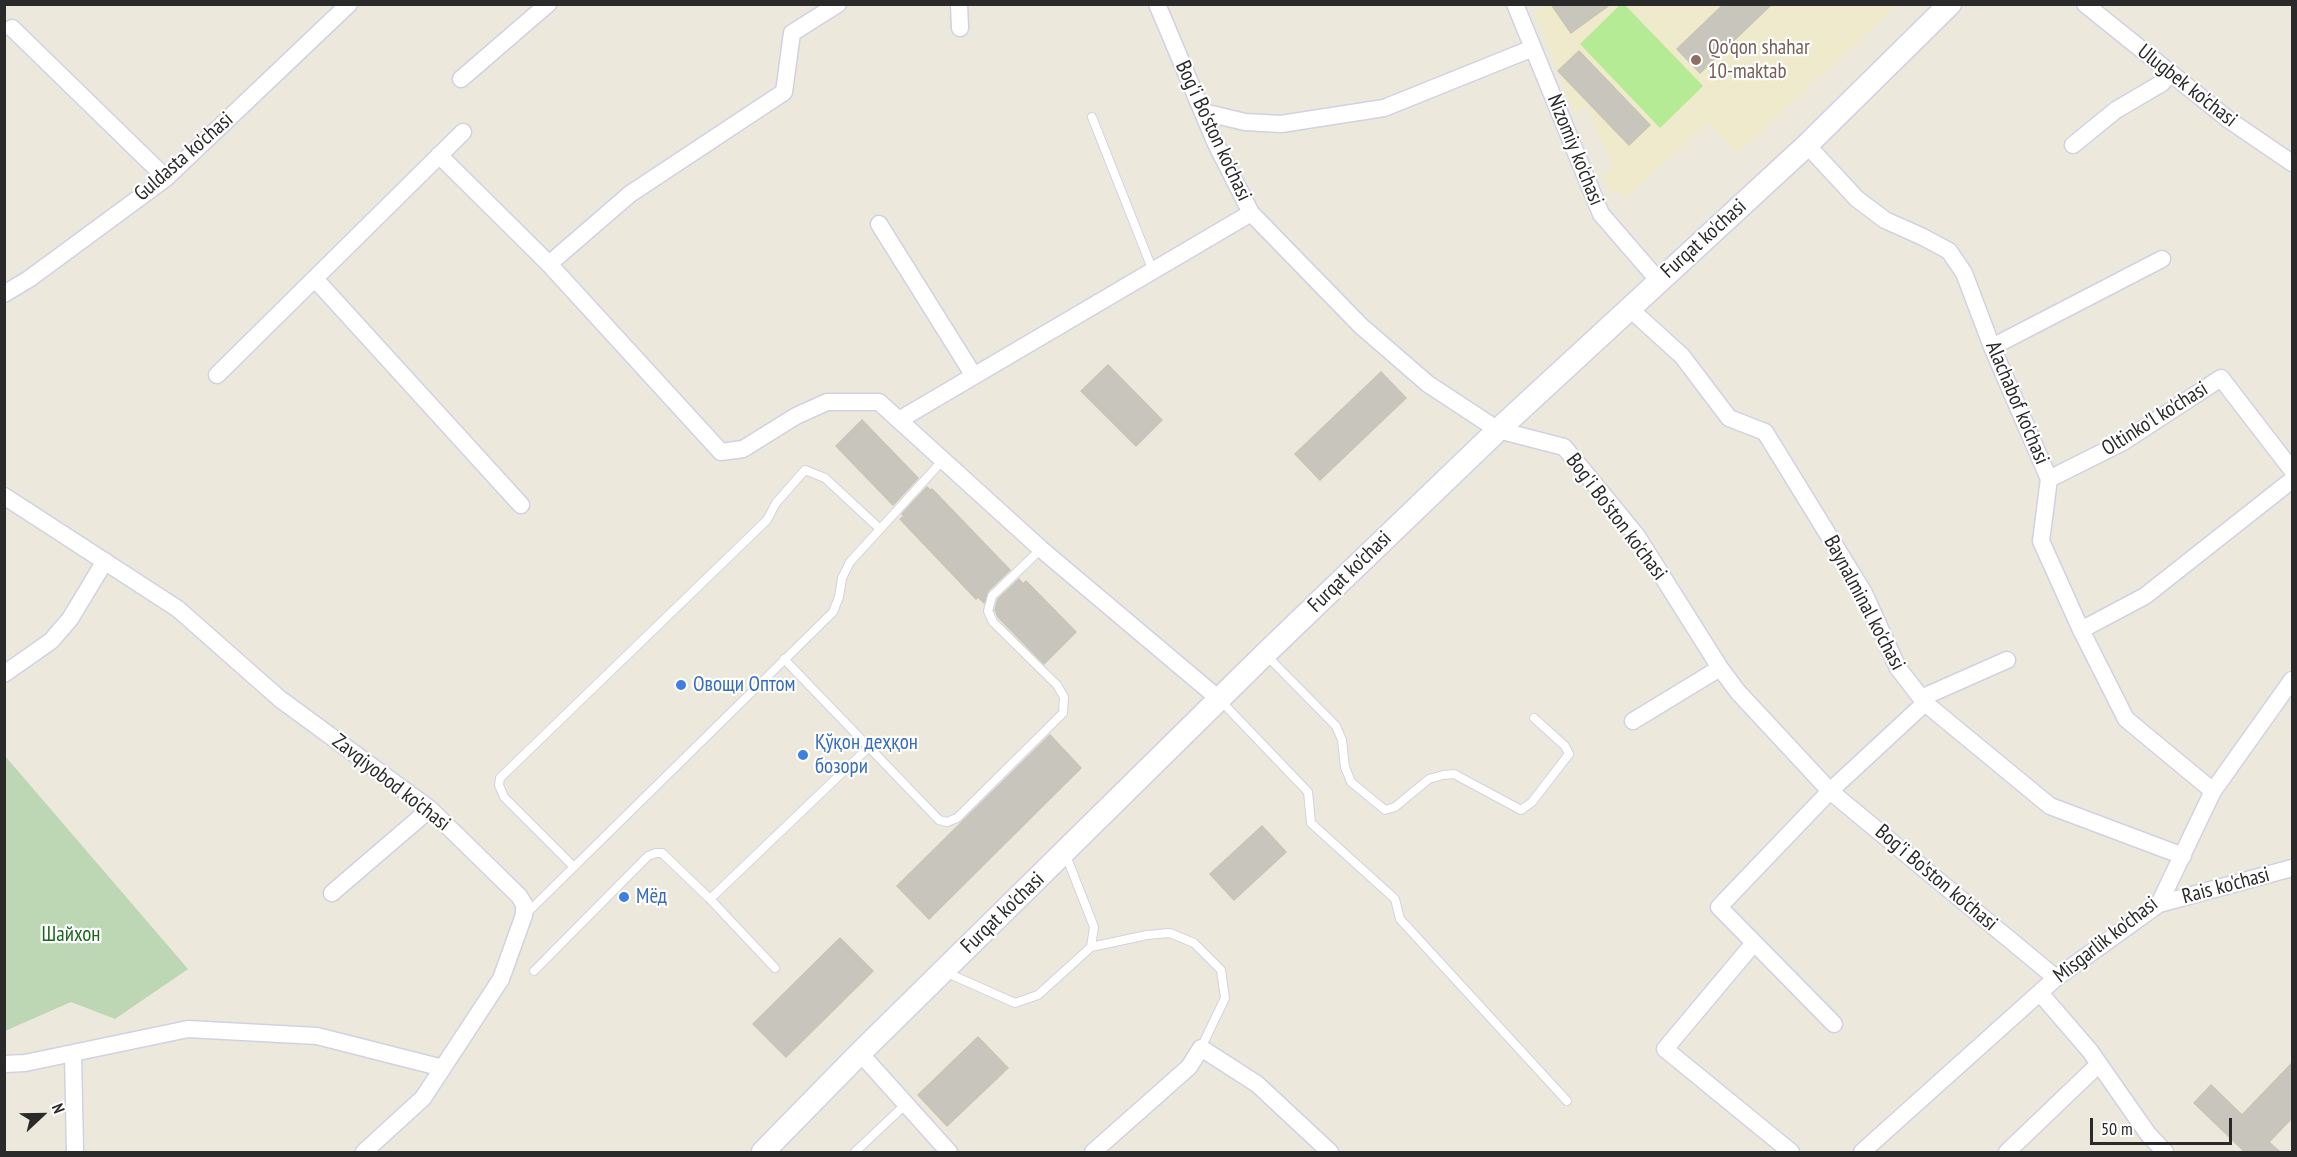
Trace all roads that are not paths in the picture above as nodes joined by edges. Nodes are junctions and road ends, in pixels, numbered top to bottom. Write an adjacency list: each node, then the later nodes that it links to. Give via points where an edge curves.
1 (350, 4): 21 (street, Guldasta ko'chasi)
2 (548, 4): 13 (street)
3 (838, 4): 25 (street, via 792,33 784,92 630,194)
4 (959, 4): 10 (street)
5 (1157, 4): 14 (street, Bog'i Bo'ston ko'chasi)
6 (1515, 4): 11 (street, Nizomiy ko'chasi)
7 (1950, 4): 17 (main road, Furqat ko'chasi)
8 (2085, 4): 12 (street, Ulugbek ko'chasi)
9 (12, 28): 21 (street)
10 (960, 28)
11 (1533, 48): 14 (street, via 1384,108 1281,124 1245,122); 28 (street, Nizomiy ko'chasi, via 1601,214)
12 (2171, 74): 18 (street, via 2116,110); 20 (street, Ulugbek ko'chasi)
13 (461, 80)
14 (1203, 112): 22 (street, Bog'i Bo'ston ko'chasi)
15 (1092, 117): 26 (lane)
16 (463, 132): 19 (street)
17 (1807, 145): 28 (main road, Furqat ko'chasi); 31 (street, Alachabof ko'chasi, via 1857,199 1885,220 1949,251 1964,273)
18 (2073, 145)
19 (439, 155): 25 (street); 27 (street)
20 (2292, 163)
21 (166, 178): 29 (street, Guldasta ko'chasi)
22 (1251, 213): 26 (street); 35 (street, Bog'i Bo'ston ko'chasi, via 1360,326 1428,384)
23 (879, 224): 33 (street)
24 (2162, 259): 31 (street)
25 (549, 264): 34 (street, via 721,452 743,449 827,402 879,402)
26 (1153, 271): 33 (street)
27 (316, 280): 32 (street); 41 (street)
28 (1659, 281): 30 (main road, Furqat ko'chasi)
29 (4, 294)
30 (1629, 308): 35 (main road, Furqat ko'chasi); 53 (street, Baynalminal ko'chasi, via 1682,356 1729,418 1765,432 1864,593 1898,668)
31 (1992, 347): 38 (street, Alachabof ko'chasi)
32 (217, 375)
33 (974, 376): 34 (street)
34 (899, 420): 36 (street)
35 (1498, 429): 46 (main road, Furqat ko'chasi); 49 (street, Bog'i Bo'ston ko'chasi, via 1564,447 1637,536)
36 (943, 460): 42 (lane); 43 (street)
37 (2292, 470): 38 (street, Oltinko'l ko'chasi, via 2221,378 2124,442)
38 (2049, 479): 45 (street, Alachabof ko'chasi, via 2041,542)
39 (2292, 480): 45 (street, via 2145,596)
40 (4, 496): 44 (street, Zavqiyobod ko'chasi)
41 (521, 505)
42 (880, 529): 47 (lane, via 850,562 833,612); 62 (lane, via 825,478 805,470 776,503 767,520 500,778 504,797)
43 (1041, 549): 52 (street); 56 (lane, via 992,596 988,611 993,622 1056,685 1064,697 1062,713 957,818 947,822 939,820)
44 (105, 561): 50 (street, via 70,619 51,641); 59 (street, Zavqiyobod ko'chasi, via 178,609 280,699)
45 (2081, 630): 57 (street, Alachabof ko'chasi, via 2126,719)
46 (1265, 654): 52 (main road, Furqat ko'chasi); 54 (lane, via 1336,726 1351,782 1386,810 1429,779 1454,774 1521,810 1532,802 1569,754)
47 (784, 660): 56 (lane); 62 (lane)
48 (2007, 660): 53 (street)
49 (1720, 668): 55 (street); 58 (street, Bog'i Bo'ston ko'chasi)
50 (4, 674)
51 (2292, 680): 57 (street, Misgarlik ko'chasi)
52 (1218, 699): 60 (main road, Furqat ko'chasi); 82 (lane, via 1308,792 1311,823 1395,899 1400,919)
53 (1923, 700): 58 (street); 61 (street, Baynalminal ko'chasi, via 2050,806)
54 (1534, 718)
55 (1633, 722)
56 (869, 747): 65 (lane)
57 (2213, 790): 61 (street, Misgarlik ko'chasi)
58 (1830, 791): 68 (street, via 1719,907); 73 (street, Bog'i Bo'ston ko'chasi)
59 (430, 809): 64 (street); 67 (street, Zavqiyobod ko'chasi, via 519,896)
60 (1065, 853): 69 (lane, via 1094,927); 72 (main road, Furqat ko'chasi)
61 (2183, 856): 66 (street, Misgarlik ko'chasi)
62 (574, 867): 67 (lane)
63 (2292, 868): 66 (street, Rais ko'chasi)
64 (332, 893)
65 (710, 899): 70 (lane); 71 (lane, via 662,853 648,856)
66 (2159, 904): 73 (street, Misgarlik ko'chasi)
67 (524, 915): 81 (street, via 501,979)
68 (1754, 943): 75 (street); 91 (street, via 1665,1049)
69 (1091, 947): 72 (lane, via 1038,995 1015,1003); 76 (lane, via 1170,933 1194,943 1221,970 1225,998)
70 (775, 968)
71 (534, 971)
72 (944, 971): 78 (main road, Furqat ko'chasi)
73 (2056, 978): 74 (street, Misgarlik ko'chasi)
74 (2040, 993): 80 (street); 92 (street, Misgarlik ko'chasi)
75 (1834, 1024)
76 (1201, 1047): 89 (street, via 1189,1067); 90 (street, via 1257,1084)
77 (73, 1053): 79 (street); 81 (street, via 188,1029 317,1036); 84 (street)
78 (860, 1053): 83 (street); 86 (main road, Furqat ko'chasi)
79 (4, 1064)
80 (2098, 1064): 93 (street); 94 (street)
81 (443, 1068): 85 (street, via 423,1098)
82 (1567, 1101)
83 (906, 1104): 87 (lane); 88 (street)
84 (75, 1152)
85 (364, 1152)
86 (762, 1152)
87 (855, 1152)
88 (949, 1152)
89 (1094, 1152)
90 (1330, 1152)
91 (1791, 1152)
92 (1862, 1152)
93 (2007, 1152)
94 (2165, 1152)

